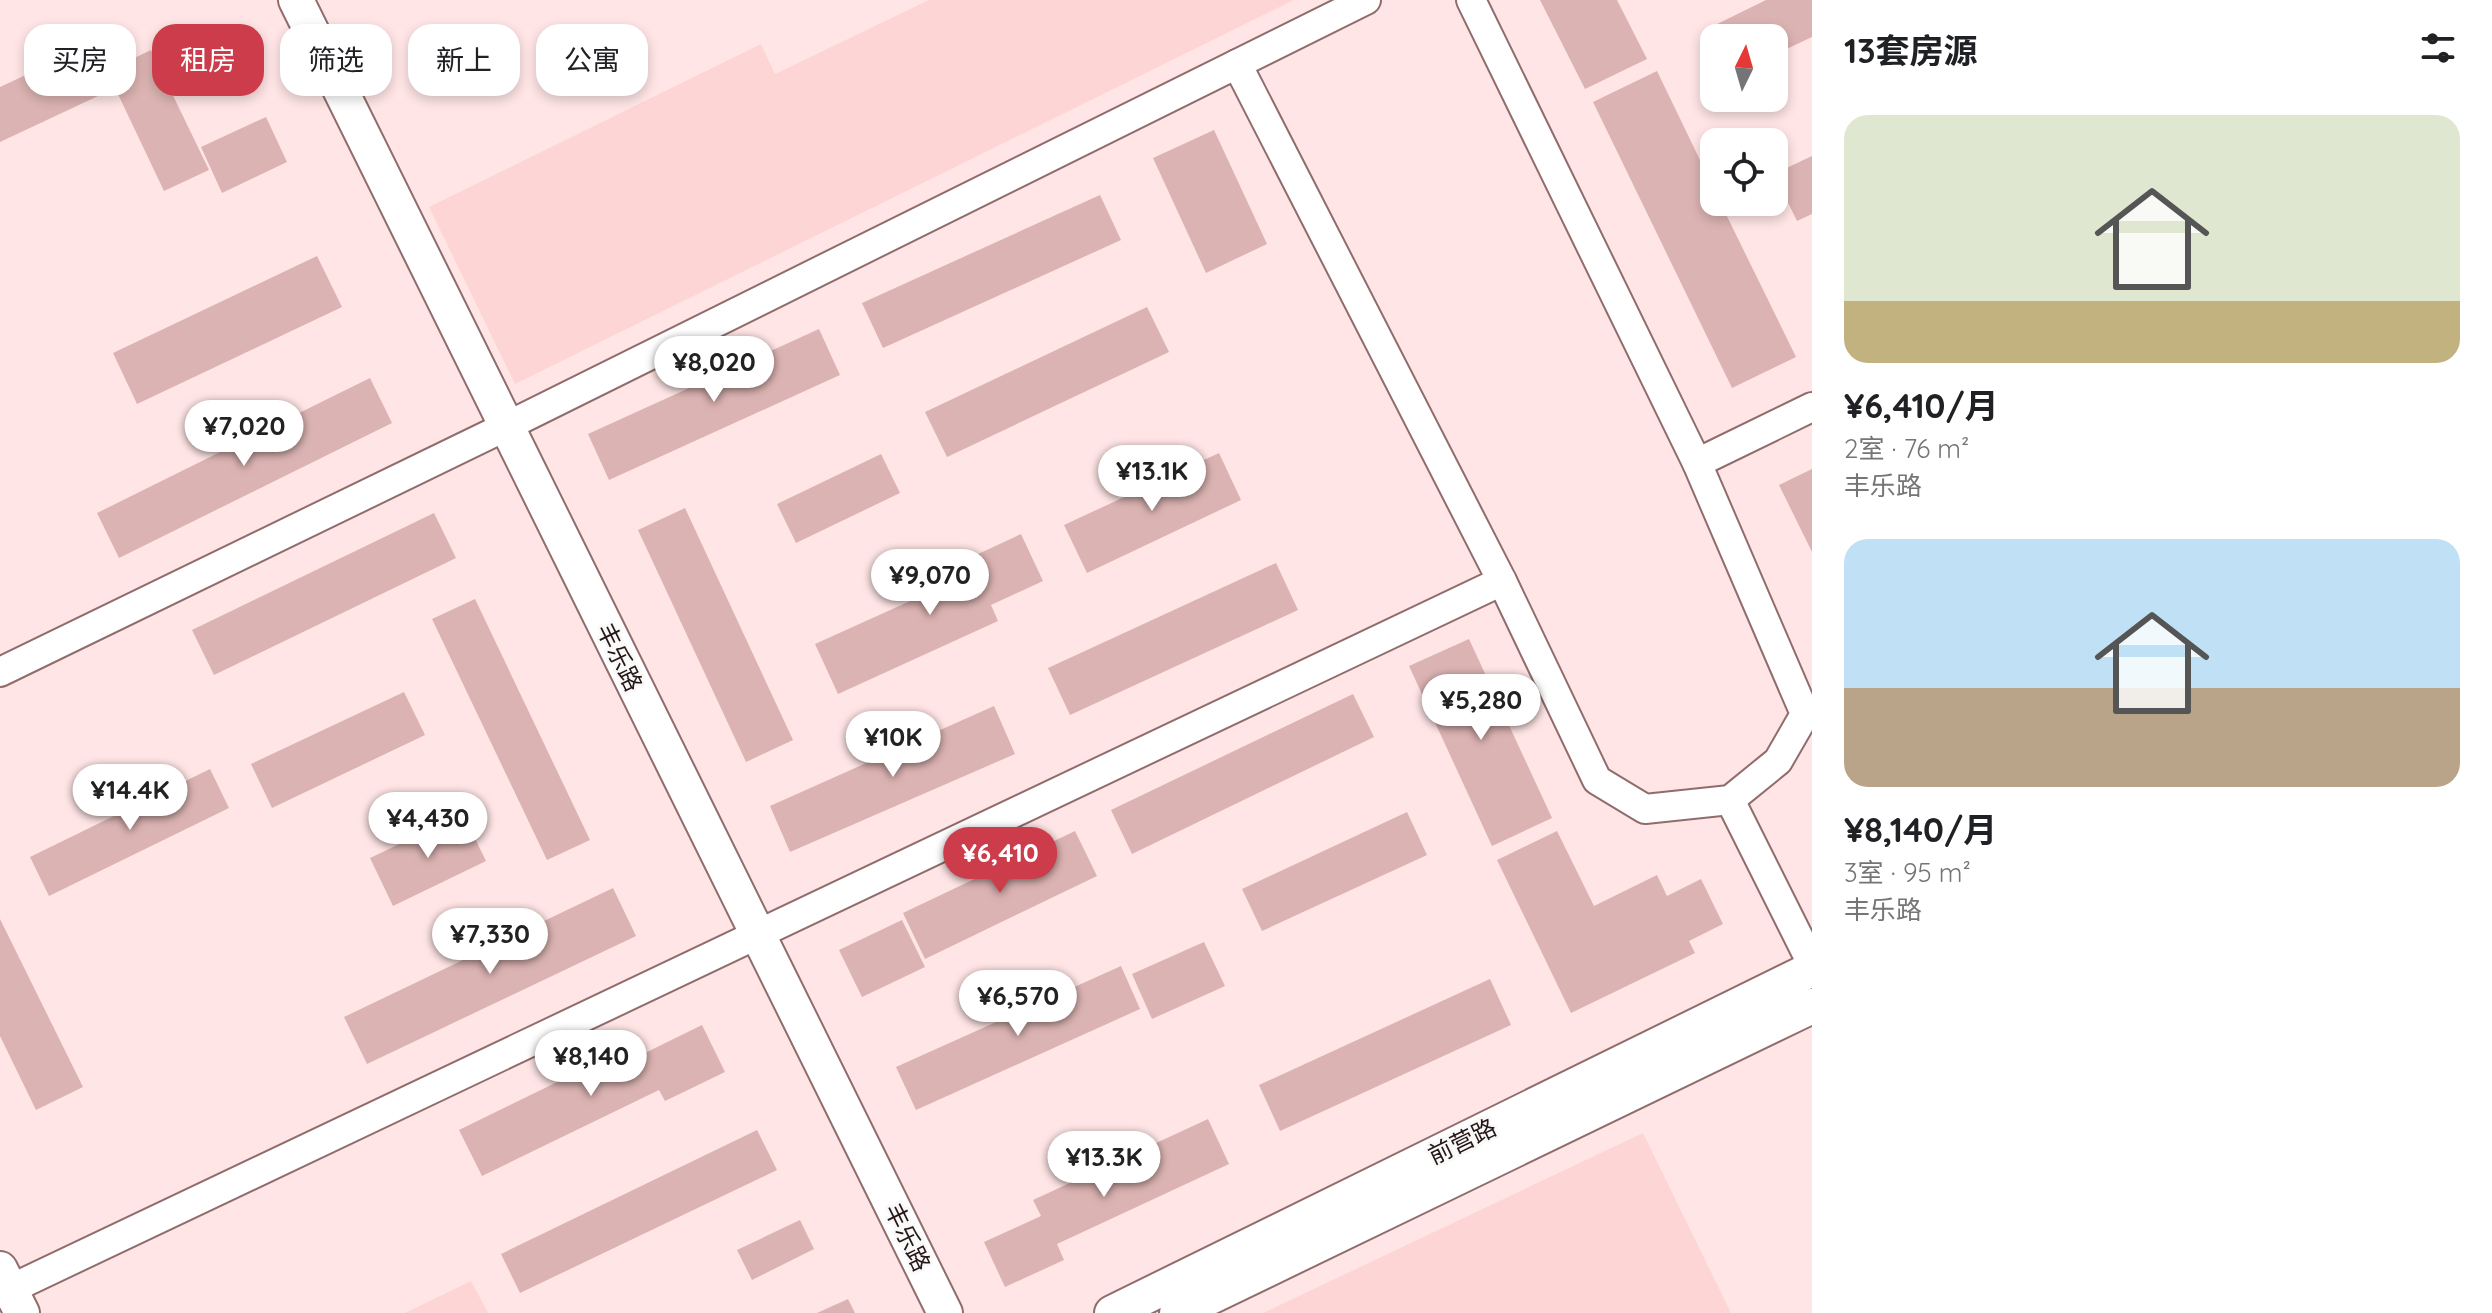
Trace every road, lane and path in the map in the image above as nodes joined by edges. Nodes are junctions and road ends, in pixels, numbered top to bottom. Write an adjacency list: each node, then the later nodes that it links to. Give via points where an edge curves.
1 (272, 0): 7 (street, 丰乐路)
2 (296, 0): 7 (street, 丰乐路)
3 (1471, 0): 8 (street)
4 (1351, 3): 5 (street)
5 (1237, 64): 7 (street); 9 (street)
6 (1812, 407): 8 (street)
7 (496, 431): 10 (street); 12 (street, 丰乐路)
8 (1697, 463): 11 (street, via 1805,714 1778,761)
9 (1502, 581): 11 (street, via 1597,780 1645,809); 12 (street)
10 (0, 672)
11 (1730, 800): 13 (street)
12 (747, 937): 15 (street); 16 (street, 丰乐路); 17 (street, 丰乐路)
13 (1812, 966): 18 (street, 前营路)
14 (1812, 1006): 19 (street, 前营路)
15 (8, 1291)
16 (921, 1313)
17 (945, 1313)
18 (1112, 1313)
19 (1177, 1313)

